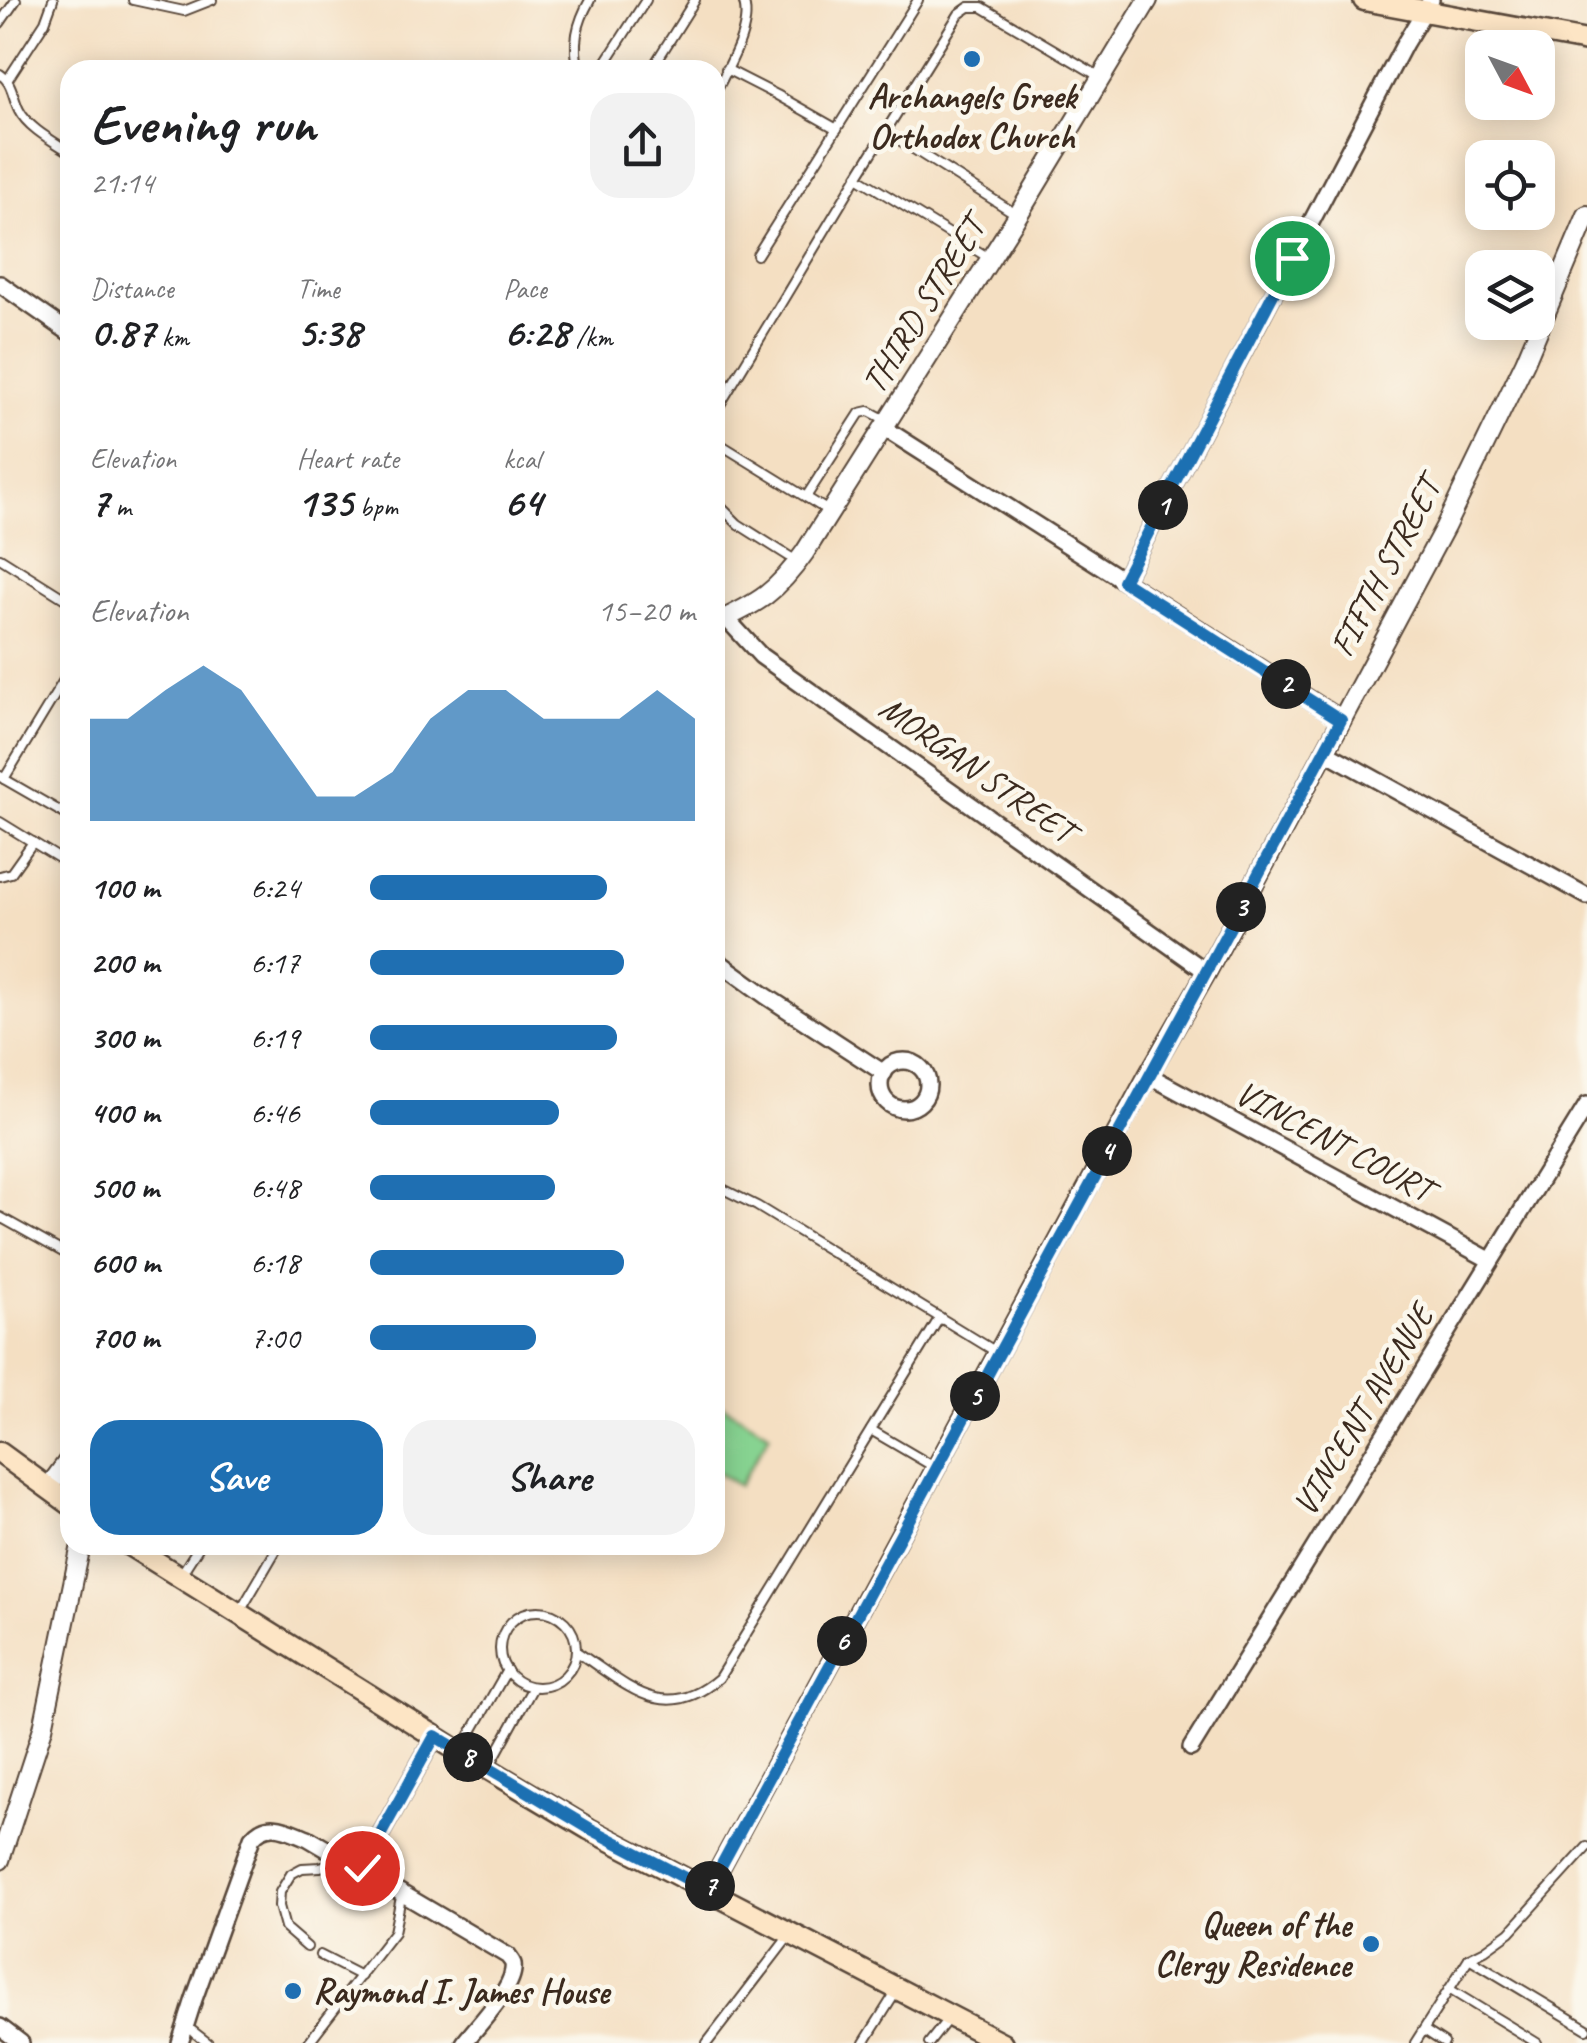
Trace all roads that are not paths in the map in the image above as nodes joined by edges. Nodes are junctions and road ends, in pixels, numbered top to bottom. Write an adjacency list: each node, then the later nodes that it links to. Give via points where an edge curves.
1 (16, 0): 13 (lane)
2 (53, 0): 19 (lane, via 45,22)
3 (133, 0): 4 (lane, via 184,11)
4 (212, 0)
5 (590, 0): 15 (lane, via 576,28)
6 (646, 0): 16 (lane)
7 (695, 0): 17 (lane)
8 (743, 0): 18 (lane, via 745,30)
9 (918, 0): 21 (lane)
10 (1148, 0): 20 (street, THIRD STREET)
11 (1364, 0): 12 (main road)
12 (1428, 6): 14 (main road); 39 (street)
13 (0, 23)
14 (1587, 41)
15 (577, 60)
16 (607, 60)
17 (657, 60)
18 (726, 69): 21 (lane)
19 (4, 76): 23 (lane, via 20,113)
20 (1102, 78): 22 (lane, via 982,7 968,7); 25 (street, THIRD STREET)
21 (837, 130): 27 (lane)
22 (885, 131): 24 (lane); 25 (lane)
23 (60, 145)
24 (857, 177): 28 (lane); 31 (lane)
25 (1018, 215): 28 (street, THIRD STREET)
26 (1587, 215): 44 (street, FIFTH STREET, via 1490,436)
27 (757, 256)
28 (990, 259): 32 (street, THIRD STREET)
29 (0, 284): 30 (street)
30 (60, 326)
31 (725, 396)
32 (886, 424): 34 (lane, via 869,411 860,413); 36 (street, THIRD STREET); 39 (street)
33 (725, 446): 34 (lane)
34 (806, 497): 36 (lane)
35 (725, 512): 38 (lane)
36 (831, 512): 38 (street, THIRD STREET)
37 (0, 558): 40 (lane)
38 (798, 562): 41 (street, THIRD STREET, via 762,600)
39 (1123, 581): 44 (street)
40 (60, 596)
41 (725, 618)
42 (725, 624): 54 (street, MORGAN STREET)
43 (60, 686): 46 (lane)
44 (1341, 720): 45 (street, FIFTH STREET)
45 (1324, 752): 52 (street); 54 (street, FIFTH STREET)
46 (2, 777): 47 (lane)
47 (60, 812)
48 (0, 822): 49 (lane)
49 (33, 842): 50 (lane); 51 (lane, via 11,874)
50 (60, 859)
51 (0, 876)
52 (1586, 893)
53 (725, 966): 55 (street)
54 (1206, 972): 56 (street, FIFTH STREET)
55 (884, 1073)
56 (1148, 1075): 61 (street, VINCENT COURT); 63 (street, FIFTH STREET)
57 (1587, 1105): 61 (street, VINCENT AVENUE)
58 (725, 1191): 62 (lane)
59 (0, 1217): 60 (lane)
60 (60, 1250)
61 (1490, 1260): 80 (street, VINCENT AVENUE)
62 (940, 1317): 63 (lane); 64 (lane)
63 (998, 1353): 66 (street, FIFTH STREET)
64 (871, 1430): 66 (lane); 76 (lane, via 736,1652 702,1692 662,1701)
65 (0, 1453): 68 (main road)
66 (936, 1468): 87 (street, FIFTH STREET)
67 (60, 1472): 68 (street)
68 (48, 1488): 69 (main road)
69 (60, 1497)
70 (79, 1555): 84 (street, via 43,1728)
71 (145, 1555): 74 (main road)
72 (193, 1555): 74 (lane)
73 (273, 1555): 75 (lane)
74 (179, 1577): 75 (main road)
75 (239, 1614): 79 (main road)
76 (577, 1652): 77 (lane, via 570,1627 535,1610 504,1631 500,1655); 78 (lane, via 556,1683)
77 (507, 1670): 78 (lane); 81 (lane)
78 (533, 1687): 82 (lane)
79 (435, 1736): 81 (main road); 86 (street)
80 (1191, 1748)
81 (460, 1752): 82 (main road)
82 (488, 1769): 87 (main road)
83 (1587, 1847): 92 (lane, via 1510,1932)
84 (1, 1852)
85 (345, 1859): 86 (street); 90 (lane, via 290,1874 280,1892 285,1928); 97 (street, via 280,1828 263,1828 252,1838)
86 (362, 1868): 88 (street)
87 (708, 1890): 89 (main road)
88 (402, 1892): 93 (lane, via 394,1932); 105 (street, via 513,1963 508,1985)
89 (792, 1933): 94 (main road); 106 (lane)
90 (307, 1947)
91 (320, 1955): 93 (lane)
92 (1469, 1958): 95 (lane); 99 (lane)
93 (361, 1976): 104 (lane)
94 (898, 1988): 96 (main road); 107 (lane)
95 (1449, 1989): 100 (lane); 112 (lane)
96 (951, 2015): 108 (lane); 109 (main road)
97 (186, 2026): 102 (street); 103 (lane)
98 (0, 2027): 101 (street)
99 (1587, 2029)
100 (1424, 2030): 110 (lane); 111 (lane)
101 (22, 2043)
102 (180, 2043)
103 (208, 2043)
104 (308, 2043)
105 (464, 2043)
106 (707, 2043)
107 (864, 2043)
108 (929, 2043)
109 (1002, 2043)
110 (1415, 2043)
111 (1444, 2043)
112 (1537, 2043)

